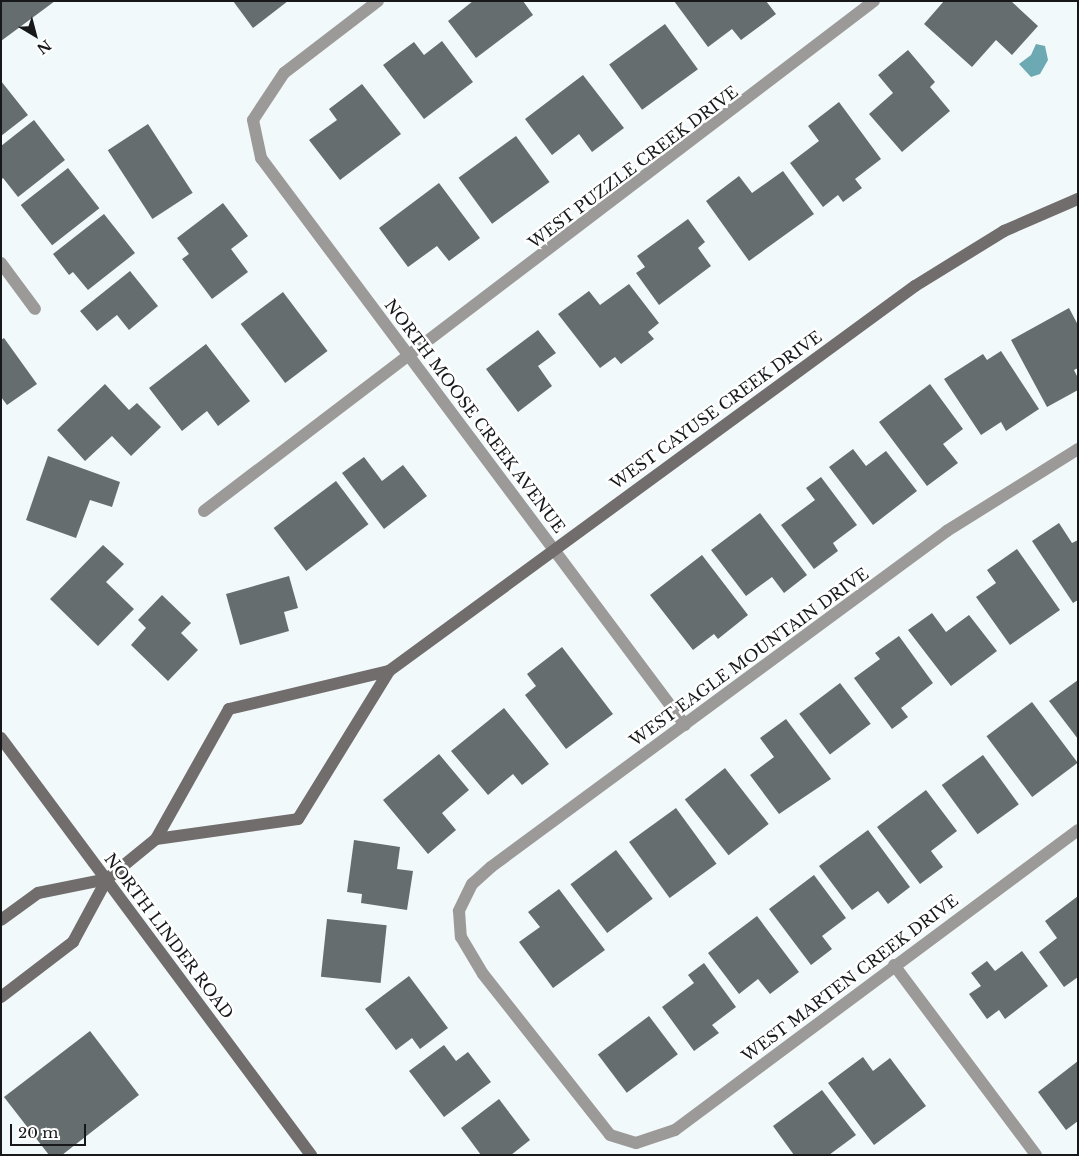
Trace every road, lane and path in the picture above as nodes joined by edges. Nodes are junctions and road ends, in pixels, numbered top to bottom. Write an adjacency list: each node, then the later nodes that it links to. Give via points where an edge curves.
1 (378, 1): 6 (street, NORTH MOOSE CREEK AVENUE, via 284,73 253,120 261,158)
2 (874, 1): 6 (street, WEST PUZZLE CREEK DRIVE)
3 (1078, 199): 9 (street, WEST CAYUSE CREEK DRIVE, via 1004,231 915,286)
4 (1, 264): 5 (street)
5 (35, 309)
6 (409, 357): 8 (street, WEST PUZZLE CREEK DRIVE); 9 (street, NORTH MOOSE CREEK AVENUE)
7 (1078, 449): 11 (street, WEST EAGLE MOUNTAIN DRIVE, via 947,531)
8 (204, 511)
9 (553, 548): 10 (street, WEST CAYUSE CREEK DRIVE); 11 (street, NORTH MOOSE CREEK AVENUE)
10 (389, 671): 14 (street, WEST CAYUSE CREEK DRIVE, via 229,709); 14 (street, WEST CAYUSE CREEK DRIVE, via 298,819)
11 (685, 725): 19 (street, WEST EAGLE MOUNTAIN DRIVE, via 491,867 472,884 459,911 461,937 483,974 610,1136)
12 (1, 738): 15 (street, NORTH LINDER ROAD)
13 (1078, 830): 17 (street, WEST MARTEN CREEK DRIVE)
14 (156, 839): 15 (street, WEST CAYUSE CREEK DRIVE)
15 (107, 880): 16 (street, WEST CAYUSE CREEK DRIVE, via 38,893); 18 (street, WEST CAYUSE CREEK DRIVE, via 73,942); 20 (street, NORTH LINDER ROAD)
16 (1, 920)
17 (894, 965): 19 (street, WEST MARTEN CREEK DRIVE, via 675,1130); 21 (street)
18 (1, 996)
19 (636, 1143)
20 (311, 1155)
21 (1036, 1155)

